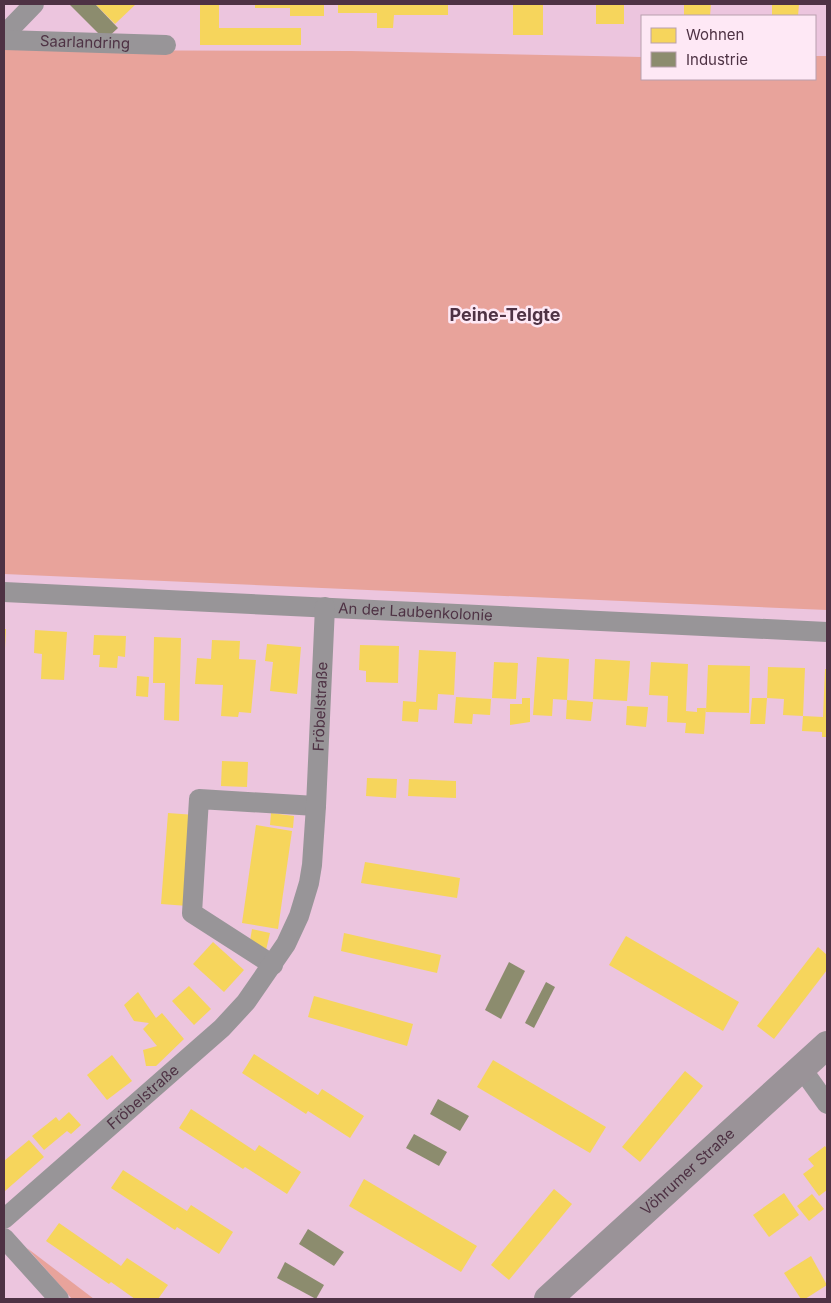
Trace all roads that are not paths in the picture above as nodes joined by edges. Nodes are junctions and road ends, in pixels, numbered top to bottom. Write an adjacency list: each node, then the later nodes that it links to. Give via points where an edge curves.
1 (34, 4): 2 (street)
2 (4, 35)
3 (4, 40): 4 (street, Saarlandring)
4 (166, 45)
5 (4, 592): 6 (street, An der Laubenkolonie)
6 (325, 607): 7 (street, An der Laubenkolonie); 8 (street, Fröbelstraße)
7 (827, 632)
8 (316, 806): 9 (street, Fröbelstraße, via 308,883 299,916); 9 (street, via 199,800 192,913)
9 (274, 965): 13 (street, Fröbelstraße, via 222,1028)
10 (827, 1045): 11 (main road, Vöhrumer Straße)
11 (802, 1069): 12 (street); 16 (main road, Vöhrumer Straße)
12 (827, 1104)
13 (4, 1219)
14 (4, 1238): 15 (street)
15 (59, 1299)
16 (548, 1299)

